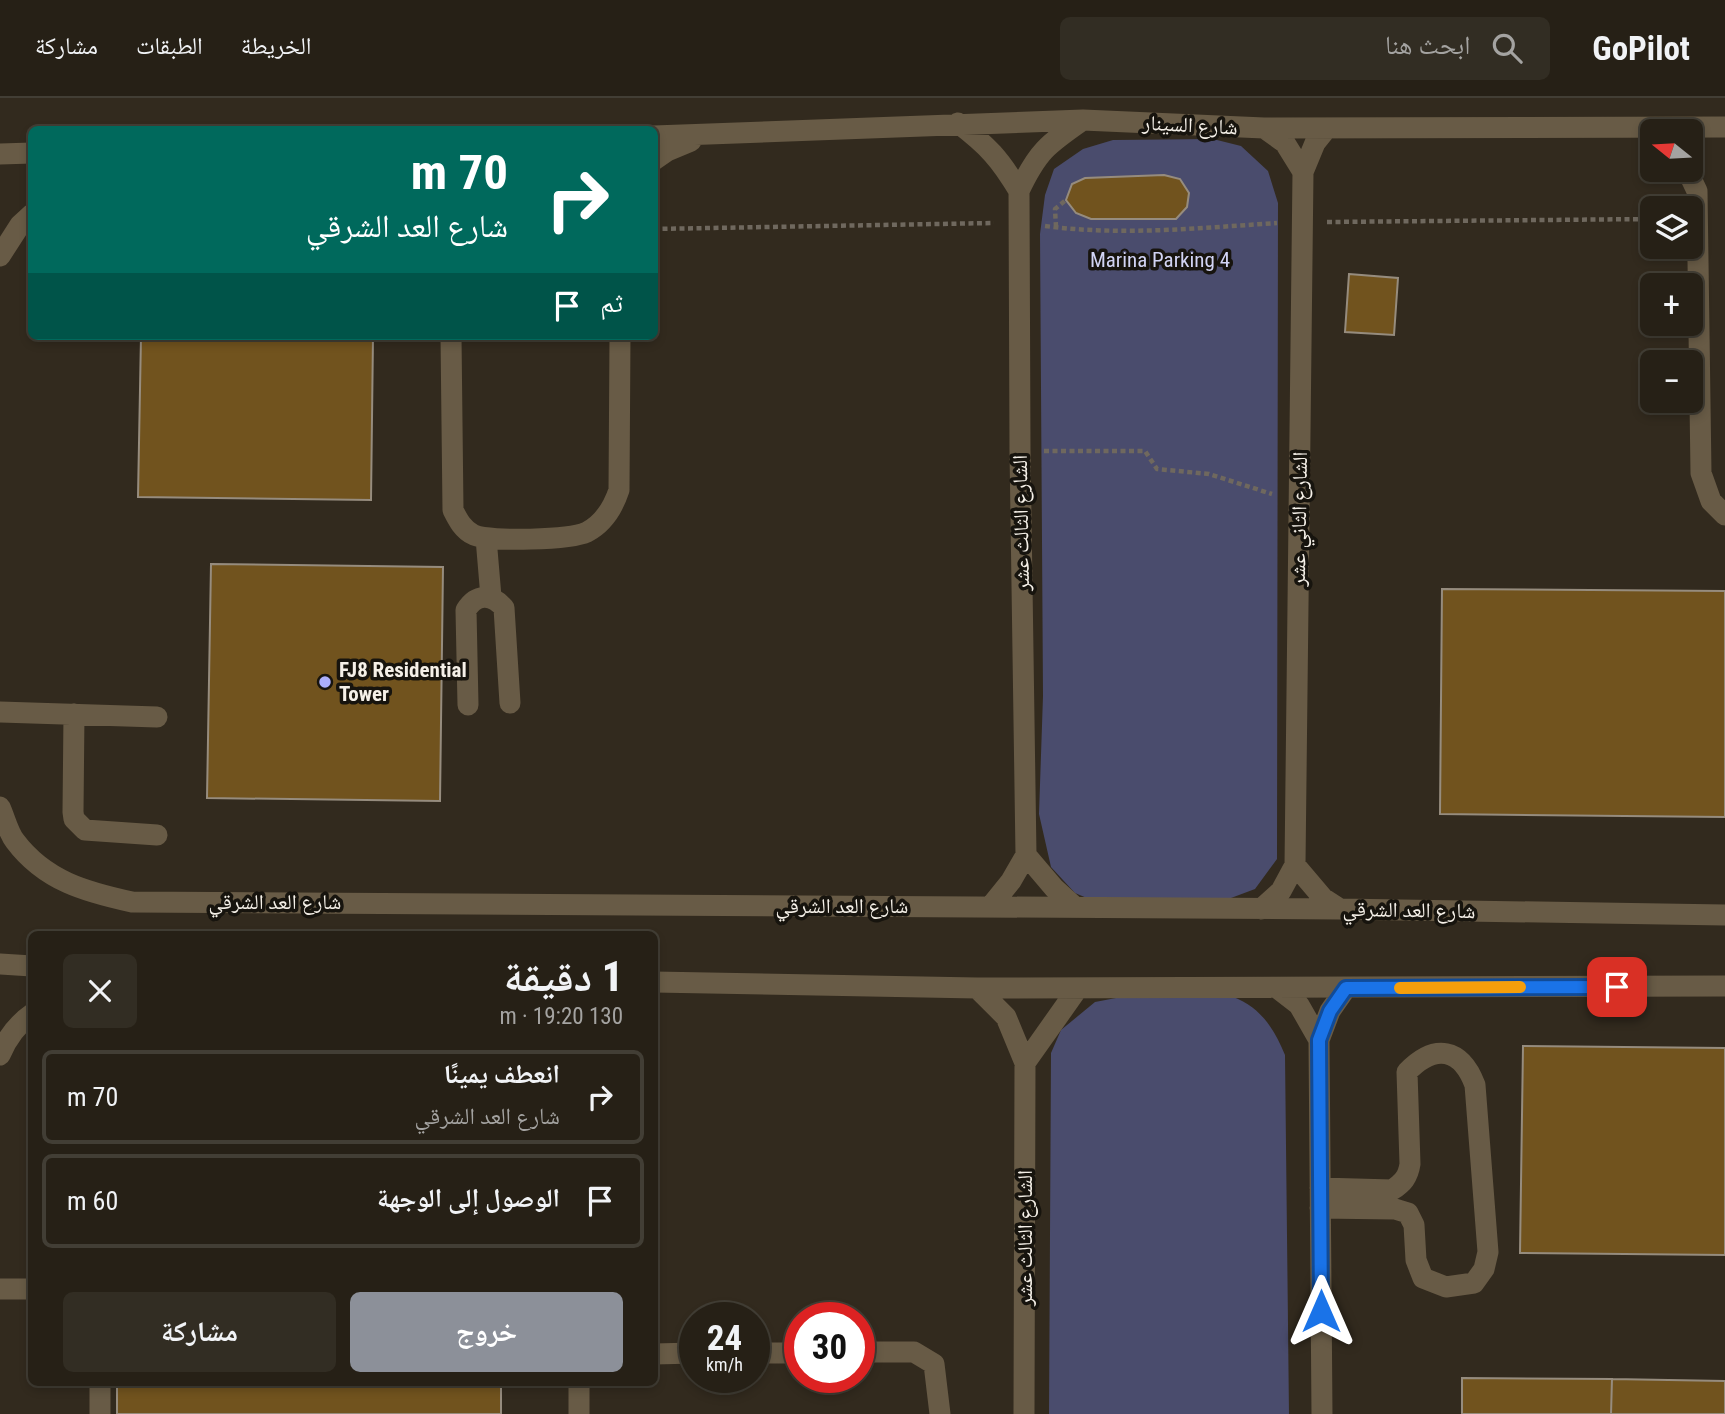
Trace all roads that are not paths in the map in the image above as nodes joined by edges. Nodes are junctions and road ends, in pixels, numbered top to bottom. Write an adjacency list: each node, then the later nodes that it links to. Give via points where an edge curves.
1 (1083, 120): 2 (street, شارع السينار); 4 (street, شارع السينار); 15 (street, الشارع الثالث عشر, via 1048,145 1033,162)
2 (958, 123): 9 (street, شارع السينار); 15 (street, via 985,143)
3 (1725, 127): 6 (street, شارع السينار)
4 (1264, 128): 5 (street, شارع السينار); 13 (street, via 1285,143)
5 (1327, 128): 7 (street, شارع السينار); 13 (street, الشارع الثاني عشر)
6 (1703, 128)
7 (1640, 129)
8 (658, 136): 9 (street, شارع السينار)
9 (702, 136): 12 (street)
10 (28, 153): 11 (street)
11 (0, 154)
12 (658, 157)
13 (1303, 172): 31 (street, الشارع الثاني عشر)
14 (1693, 182): 20 (street, via 1697,191 1700,473 1711,501)
15 (1019, 191): 30 (street, الشارع الثالث عشر)
16 (28, 218): 17 (street)
17 (0, 256)
18 (451, 340): 21 (street, via 453,510 460,525)
19 (620, 340): 21 (street, via 619,490 613,507 602,522 569,538)
20 (1725, 515)
21 (486, 538): 22 (street)
22 (491, 597): 23 (street, via 504,608); 24 (street, via 480,597 466,610)
23 (510, 703)
24 (468, 705)
25 (0, 712): 26 (street)
26 (74, 714): 27 (street); 29 (street, via 74,819 85,830)
27 (157, 717)
28 (0, 807): 32 (street, شارع العد الشرقي, via 14,840 36,864 89,893 132,902)
29 (157, 835)
30 (1026, 855): 32 (street); 33 (street)
31 (1296, 865): 34 (street, via 1281,891); 35 (street, via 1323,898)
32 (990, 907): 33 (street, شارع العد الشرقي)
33 (1075, 907): 34 (street, شارع العد الشرقي)
34 (1261, 909): 35 (street, شارع العد الشرقي)
35 (1340, 909): 36 (street, شارع العد الشرقي)
36 (1725, 915)
37 (658, 982): 39 (street)
38 (1725, 986): 42 (street)
39 (977, 988): 40 (street); 46 (street, الشارع الثالث عشر, via 1006,1017)
40 (1078, 988): 41 (street); 46 (street)
41 (1277, 988): 42 (street); 44 (street, via 1299,1005)
42 (1346, 988): 44 (street, via 1330,1011)
43 (28, 1017): 45 (street, via 7,1039)
44 (1319, 1040): 47 (street)
45 (0, 1055)
46 (1026, 1063): 58 (street, الشارع الثالث عشر)
47 (1320, 1198): 47 (street, via 1408,1213 1423,1278 1446,1287 1474,1283 1488,1252 1475,1085 1468,1067 1455,1056 1433,1054 1407,1072 1410,1164 1400,1185 1392,1190); 59 (street)
48 (0, 1289): 49 (street)
49 (28, 1289)
50 (875, 1352): 57 (street, via 915,1352 934,1364)
51 (679, 1353): 52 (street)
52 (658, 1354)
53 (100, 1386): 55 (street)
54 (579, 1386): 56 (street)
55 (100, 1414)
56 (579, 1414)
57 (940, 1414)
58 (1024, 1414)
59 (1322, 1414)

